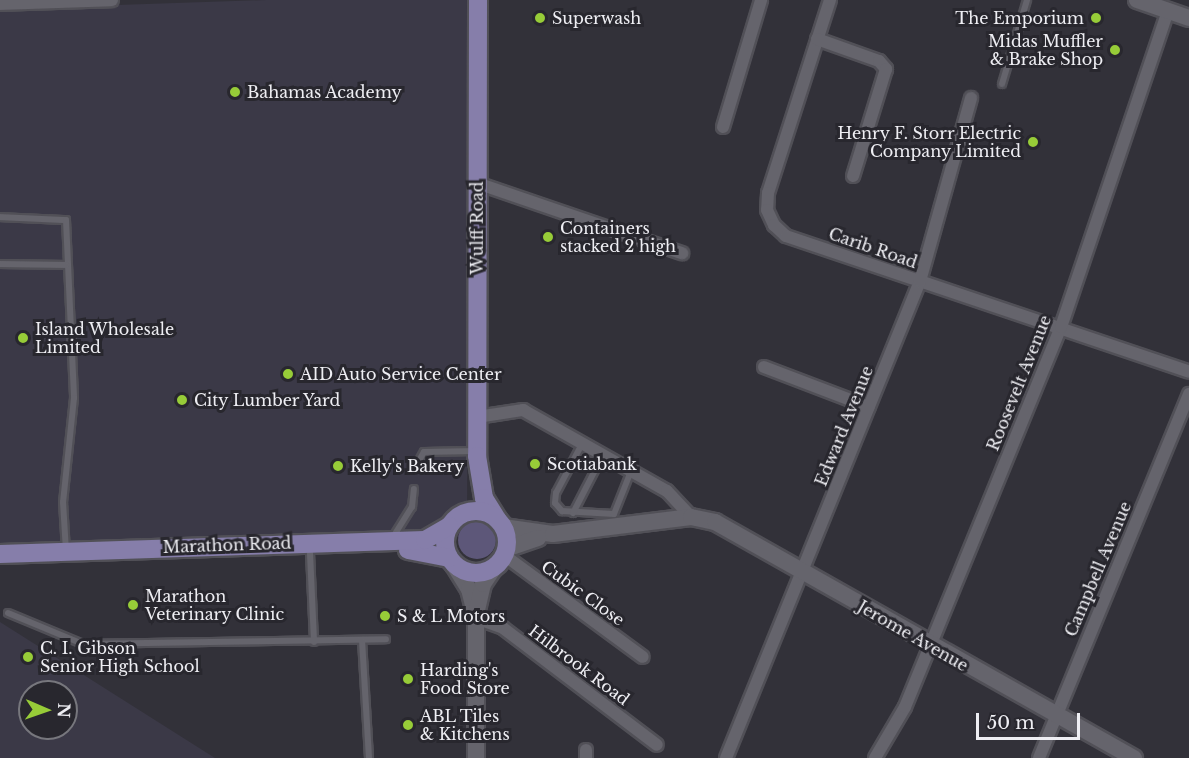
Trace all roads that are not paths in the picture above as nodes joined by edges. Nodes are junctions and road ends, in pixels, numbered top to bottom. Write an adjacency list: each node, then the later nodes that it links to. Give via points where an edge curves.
1 (112, 0): 7 (street)
2 (478, 0): 15 (main road, Wulff Road)
3 (761, 0): 13 (street)
4 (830, 0): 10 (street, Carib Road)
5 (1027, 0): 11 (lane)
6 (1137, 0): 8 (street)
7 (0, 4)
8 (1168, 11): 9 (street); 21 (street, Roosevelt Avenue)
9 (1189, 18)
10 (817, 39): 14 (street, via 879,61 886,69); 20 (street, Carib Road, via 774,170 766,210 786,236)
11 (1002, 84)
12 (971, 98): 20 (street, Edward Avenue)
13 (723, 127)
14 (853, 176)
15 (477, 183): 17 (street); 26 (main road, Wulff Road)
16 (0, 217): 19 (lane, via 65,218)
17 (682, 253)
18 (0, 264): 19 (lane)
19 (66, 265): 39 (lane, via 74,398 63,502)
20 (920, 281): 21 (street, Carib Road); 25 (street, Edward Avenue)
21 (1061, 327): 23 (street, Carib Road); 50 (street, Roosevelt Avenue)
22 (764, 367): 25 (street)
23 (1189, 372)
24 (1189, 394): 52 (street, Campbell Avenue)
25 (869, 407): 44 (street, Edward Avenue)
26 (477, 417): 27 (street, via 523,410); 28 (main road, Wulff Road)
27 (582, 443): 29 (street); 33 (lane, via 555,503)
28 (477, 454): 30 (lane, via 424,452); 35 (main road, Wulff Road, via 484,498); 36 (main road, Wulff Road, via 470,493)
29 (603, 455): 31 (street); 33 (lane)
30 (415, 468)
31 (631, 471): 33 (lane, via 614,514); 34 (street, via 667,491)
32 (414, 489): 38 (lane, via 412,507)
33 (573, 513)
34 (691, 517): 37 (street, Jerome Avenue); 44 (street, Jerome Avenue, via 715,522)
35 (500, 523): 36 (main road, via 478,511); 37 (street, Jerome Avenue); 41 (main road)
36 (450, 524): 38 (main road, Marathon Road, via 434,538); 43 (main road)
37 (553, 534): 41 (street, Jerome Avenue)
38 (391, 540): 39 (main road, Marathon Road)
39 (66, 551): 42 (main road, Marathon Road)
40 (310, 553): 42 (main road, Marathon Road); 43 (main road, Marathon Road, via 421,550); 49 (lane)
41 (502, 556): 43 (main road, via 478,573); 46 (street, via 483,584); 51 (street, Cubic Close)
42 (4, 559)
43 (451, 560): 46 (street, via 468,589)
44 (804, 573): 50 (street, Jerome Avenue); 56 (street, Edward Avenue)
45 (8, 613): 49 (lane, via 83,644)
46 (476, 618): 53 (street, Hilbrook Road, via 504,628); 55 (street)
47 (386, 639): 48 (lane)
48 (362, 640): 49 (lane); 54 (lane)
49 (314, 642)
50 (928, 645): 52 (street, Jerome Avenue); 57 (street, Roosevelt Avenue, via 904,707)
51 (643, 657)
52 (1054, 717): 58 (street, Campbell Avenue); 59 (street, Jerome Avenue)
53 (657, 745)
54 (369, 758)
55 (476, 758)
56 (726, 758)
57 (875, 758)
58 (1039, 758)
59 (1134, 758)

